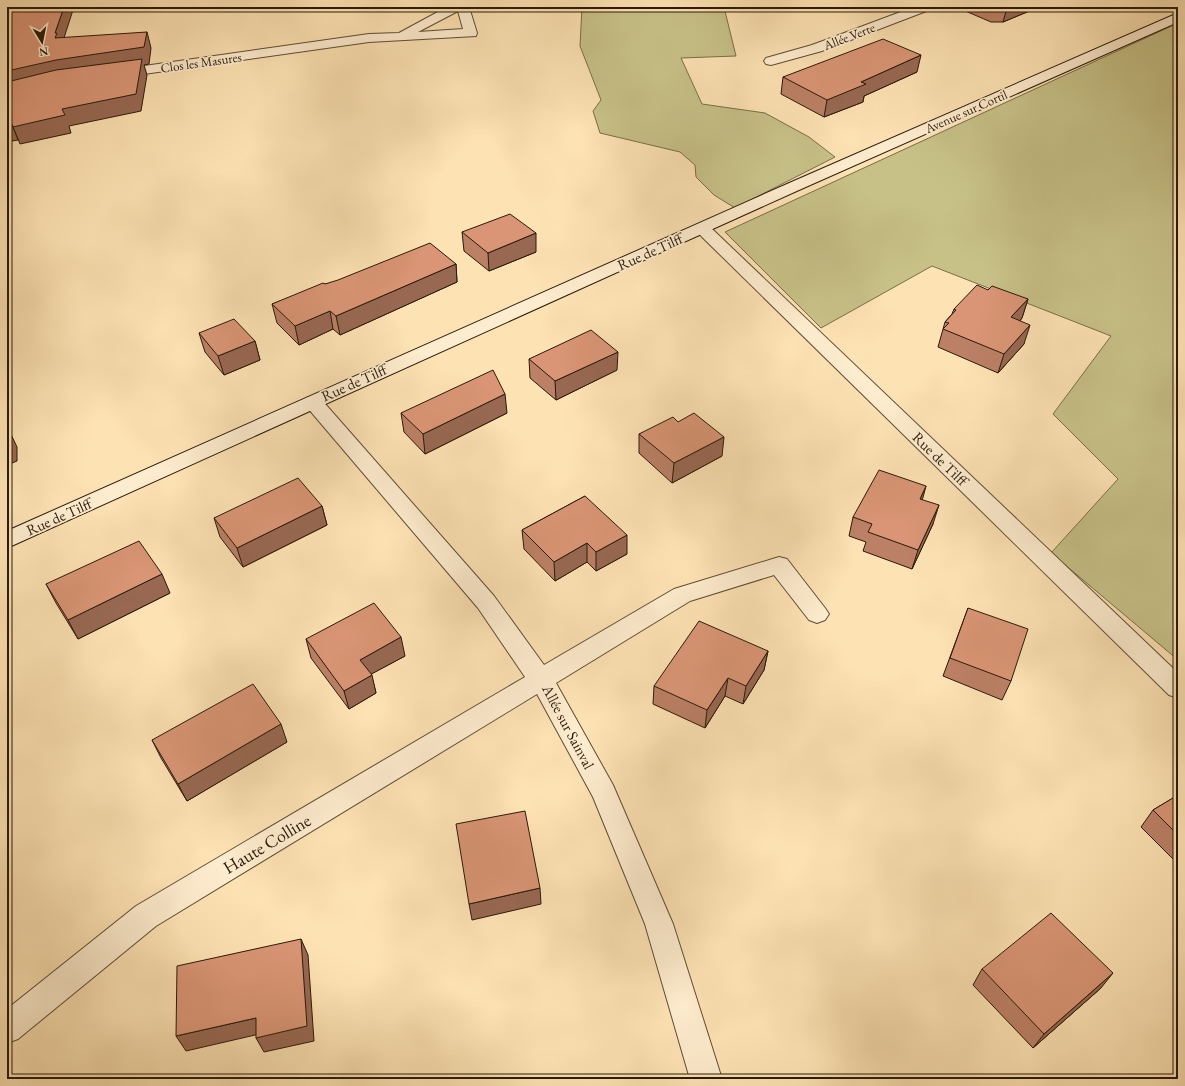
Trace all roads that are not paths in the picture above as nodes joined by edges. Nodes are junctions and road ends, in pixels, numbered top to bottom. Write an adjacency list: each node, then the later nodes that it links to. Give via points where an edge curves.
1 (456, 7): 5 (street, Clos les Masures)
2 (463, 7): 5 (street, Clos les Masures, via 471,33)
3 (926, 7): 6 (street, Allée Verte, via 818,48)
4 (1178, 17): 8 (street, Avenue sur Cortil)
5 (397, 37): 7 (street, Clos les Masures, via 369,38)
6 (771, 61)
7 (100, 77)
8 (754, 204): 9 (street, Rue de Tilff)
9 (703, 229): 10 (street, Rue de Tilff); 14 (street, Rue de Tilff)
10 (313, 402): 11 (street, Rue de Tilff); 13 (street, via 486,602)
11 (7, 540)
12 (818, 614): 13 (street, Allée sur Sainval, via 779,565 682,595)
13 (542, 681): 15 (street, Haute Colline, via 146,916); 16 (street, Allée sur Sainval, via 604,793 659,924)
14 (1178, 688)
15 (7, 1028)
16 (706, 1079)

